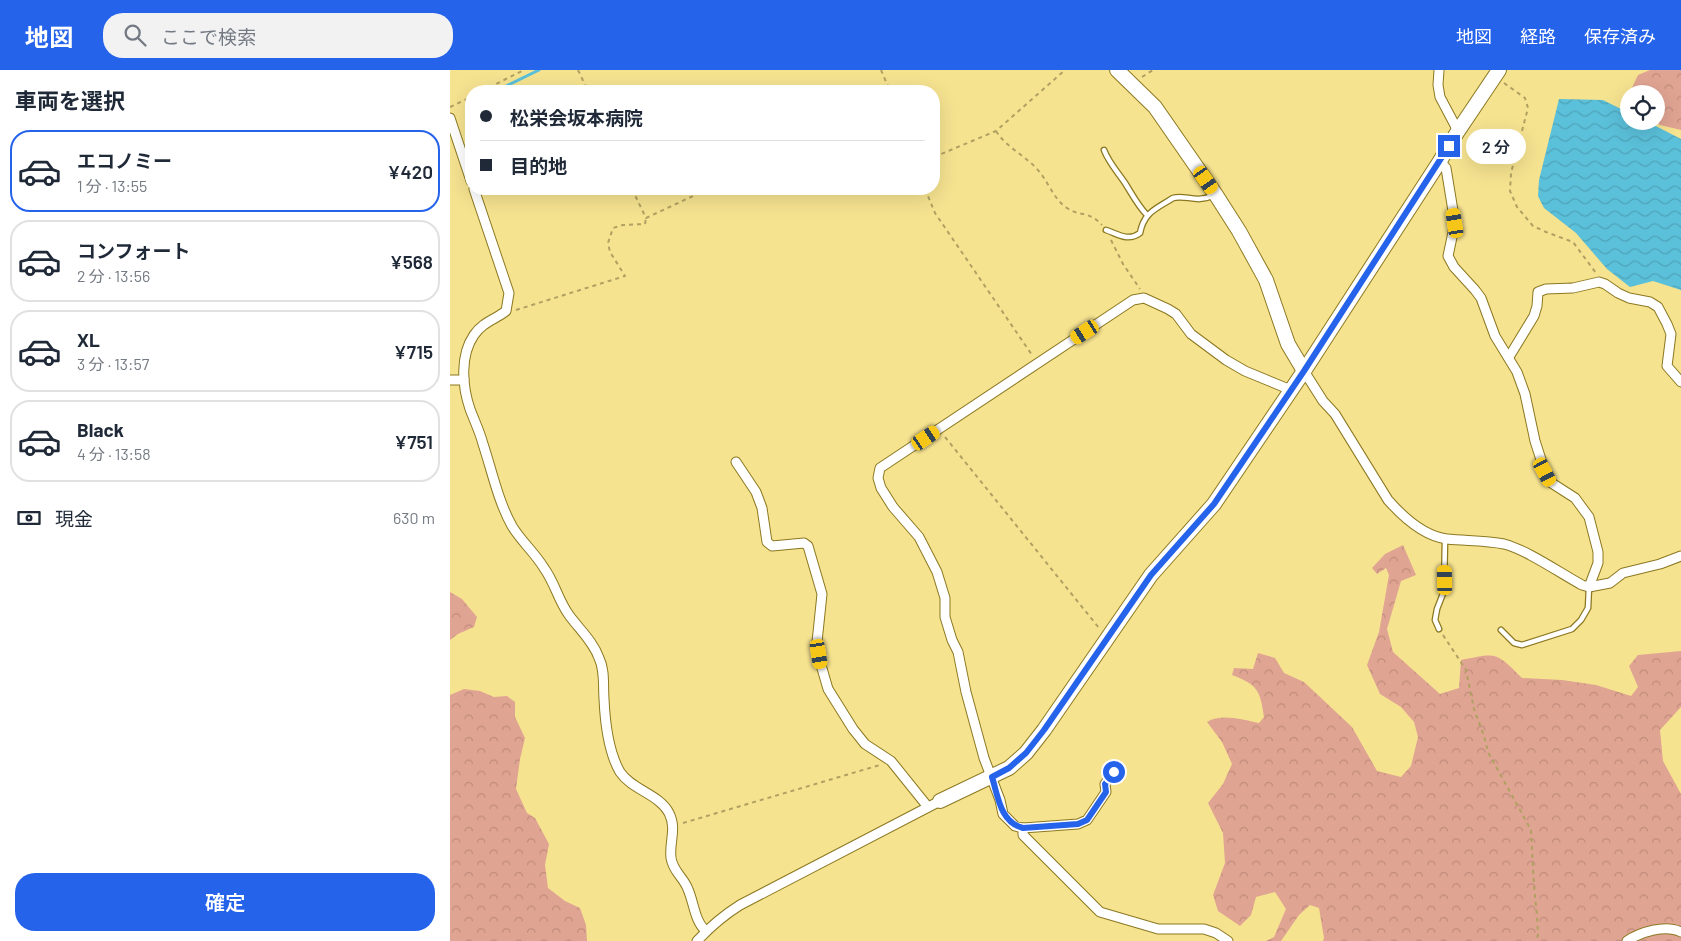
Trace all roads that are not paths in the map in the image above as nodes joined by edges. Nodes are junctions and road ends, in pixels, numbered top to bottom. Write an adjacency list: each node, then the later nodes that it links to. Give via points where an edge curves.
1 (1116, 70): 10 (street, via 1155,107)
2 (1439, 70): 5 (street, via 1440,96)
3 (1498, 72): 5 (street)
4 (450, 118): 8 (street)
5 (1458, 131): 7 (street)
6 (1104, 150): 11 (lane, via 1108,161)
7 (1440, 161): 13 (street, via 1446,168 1455,223 1448,256 1481,298 1495,336); 14 (street)
8 (465, 163)
9 (476, 195): 16 (street, via 509,293 506,311 485,323 473,336 466,352)
10 (1216, 195): 11 (lane, via 1201,200 1178,196); 14 (street, via 1266,280 1288,344)
11 (1147, 215): 12 (lane, via 1140,233 1135,236 1120,236)
12 (1106, 230)
13 (1509, 357): 17 (street, via 1534,316 1538,292 1599,282 1629,298 1658,307 1671,334 1667,366); 22 (street, via 1524,394 1545,472 1550,482 1575,498 1588,517 1598,552)
14 (1304, 371): 18 (street); 20 (street, via 1335,414 1388,500 1419,528)
15 (450, 380): 16 (street)
16 (464, 380): 30 (street, via 469,406 512,526 544,567 561,604 600,658 605,718 614,760 621,774 663,804 669,814 673,825 671,861 686,885 700,926)
17 (1681, 382)
18 (1291, 390): 26 (street, via 1214,504 1151,575 1044,730 1026,753); 26 (street, via 1226,360 1191,334 1176,314 1144,298 1133,300 880,468 881,488 919,537 937,572 945,617 958,652 966,692)
19 (736, 462): 28 (street, via 756,492 767,542 772,546 804,543 808,546 822,594 817,642 828,689 865,744 891,761)
20 (1445, 539): 22 (street, via 1505,545); 23 (lane, via 1444,591 1435,620)
21 (1681, 556): 22 (street, via 1623,573 1610,583)
22 (1589, 587): 24 (lane, via 1588,608 1572,629 1522,645 1514,643)
23 (1439, 628)
24 (1501, 630)
25 (1114, 772): 29 (street, via 1105,784 1106,792 1087,820 1078,824)
26 (992, 777): 27 (street); 29 (street, via 1003,814 1015,826)
27 (940, 801): 28 (street)
28 (928, 807): 30 (street, via 740,905)
29 (1023, 828): 33 (street, via 1023,835 1100,912 1158,929 1204,929)
30 (706, 931): 32 (street)
31 (1681, 932): 34 (street, via 1676,929 1659,930)
32 (697, 941)
33 (1228, 941)
34 (1627, 941)

